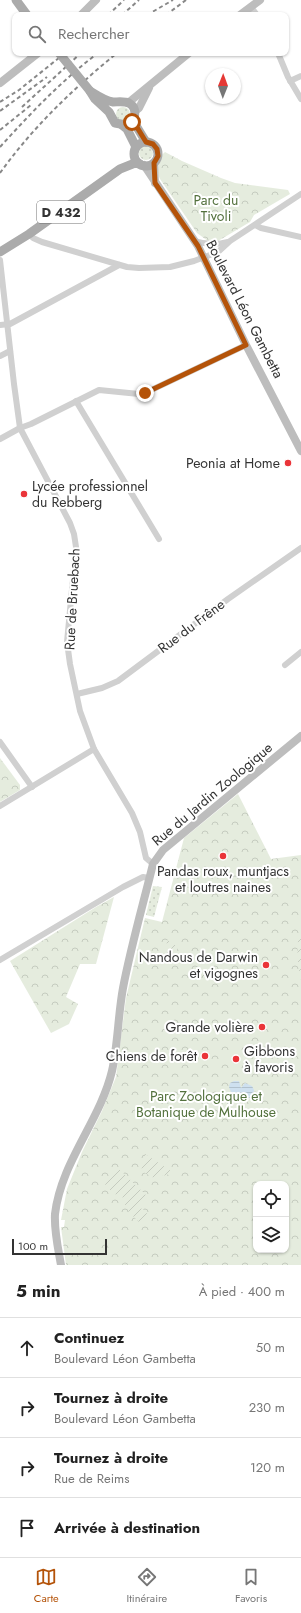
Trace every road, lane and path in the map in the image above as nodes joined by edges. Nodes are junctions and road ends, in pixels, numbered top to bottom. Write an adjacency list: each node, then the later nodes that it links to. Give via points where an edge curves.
1 (16, 0): 5 (main road)
2 (96, 0): 6 (main road)
3 (260, 0): 4 (main road)
4 (251, 7): 7 (main road); 8 (street)
5 (25, 12)
6 (84, 12)
7 (244, 12)
8 (255, 12)
9 (34, 56): 15 (main road)
10 (61, 56): 17 (main road, bridge)
11 (185, 56): 16 (main road)
12 (279, 56): 14 (street)
13 (301, 76): 14 (street)
14 (290, 81): 18 (street)
15 (0, 83)
16 (149, 87): 19 (main road); 20 (main road)
17 (90, 91): 19 (main road, via 105,100); 21 (main road)
18 (301, 99)
19 (124, 102): 20 (main road); 21 (main road, via 112,109)
20 (134, 115): 22 (main road, via 129,124); 23 (main road, via 135,124)
21 (112, 116): 22 (main road, via 116,123)
22 (122, 126): 24 (main road, via 127,129)
23 (146, 142): 24 (main road, via 139,145); 25 (main road, via 153,144 157,149 158,156)
24 (136, 151): 26 (main road); 27 (main road, D 432)
25 (154, 163): 26 (main road); 28 (main road)
26 (142, 164): 27 (main road, D 432, via 135,163); 28 (main road, Boulevard Léon Gambetta)
27 (120, 169): 31 (main road, D 432)
28 (155, 183): 33 (main road, Boulevard Léon Gambetta)
29 (301, 194): 30 (street)
30 (255, 225): 32 (street); 34 (street)
31 (29, 234): 35 (main road, D 432); 38 (street, via 42,242)
32 (301, 237)
33 (195, 241): 34 (street, via 216,244); 36 (main road, Boulevard Léon Gambetta)
34 (230, 241): 36 (street, via 218,252)
35 (0, 252)
36 (203, 258): 38 (street, via 170,267 138,268); 41 (main road, Boulevard Léon Gambetta)
37 (0, 260): 40 (street, Rue de Bruebach)
38 (119, 265): 40 (street)
39 (0, 325): 40 (street)
40 (7, 325): 42 (street, Rue de Bruebach)
41 (246, 345): 44 (street, via 142,394 102,390); 47 (main road, Boulevard Léon Gambetta)
42 (10, 351): 43 (street); 45 (street, Rue de Bruebach)
43 (0, 356)
44 (76, 402): 45 (street); 48 (street)
45 (20, 428): 46 (street); 52 (street, Rue de Bruebach, via 70,523 75,539 67,635)
46 (0, 439)
47 (301, 451)
48 (160, 539)
49 (301, 548): 52 (street, Rue du Frêne, via 118,681)
50 (301, 652): 51 (street)
51 (285, 666)
52 (77, 694): 55 (street, Rue de Bruebach, via 84,726)
53 (301, 736): 58 (main road, Rue du Jardin Zoologique, via 163,850)
54 (0, 742): 56 (street)
55 (94, 749): 56 (street); 58 (street, Rue de Bruebach, via 132,813 146,858)
56 (32, 787): 57 (street)
57 (0, 806)
58 (153, 864): 59 (main road, Rue du Jardin Zoologique)
59 (150, 878): 60 (street, via 143,878 119,889); 61 (main road, Rue du Jardin Zoologique, via 123,987 109,1082 59,1194 55,1222)
60 (0, 960)
61 (61, 1265)

